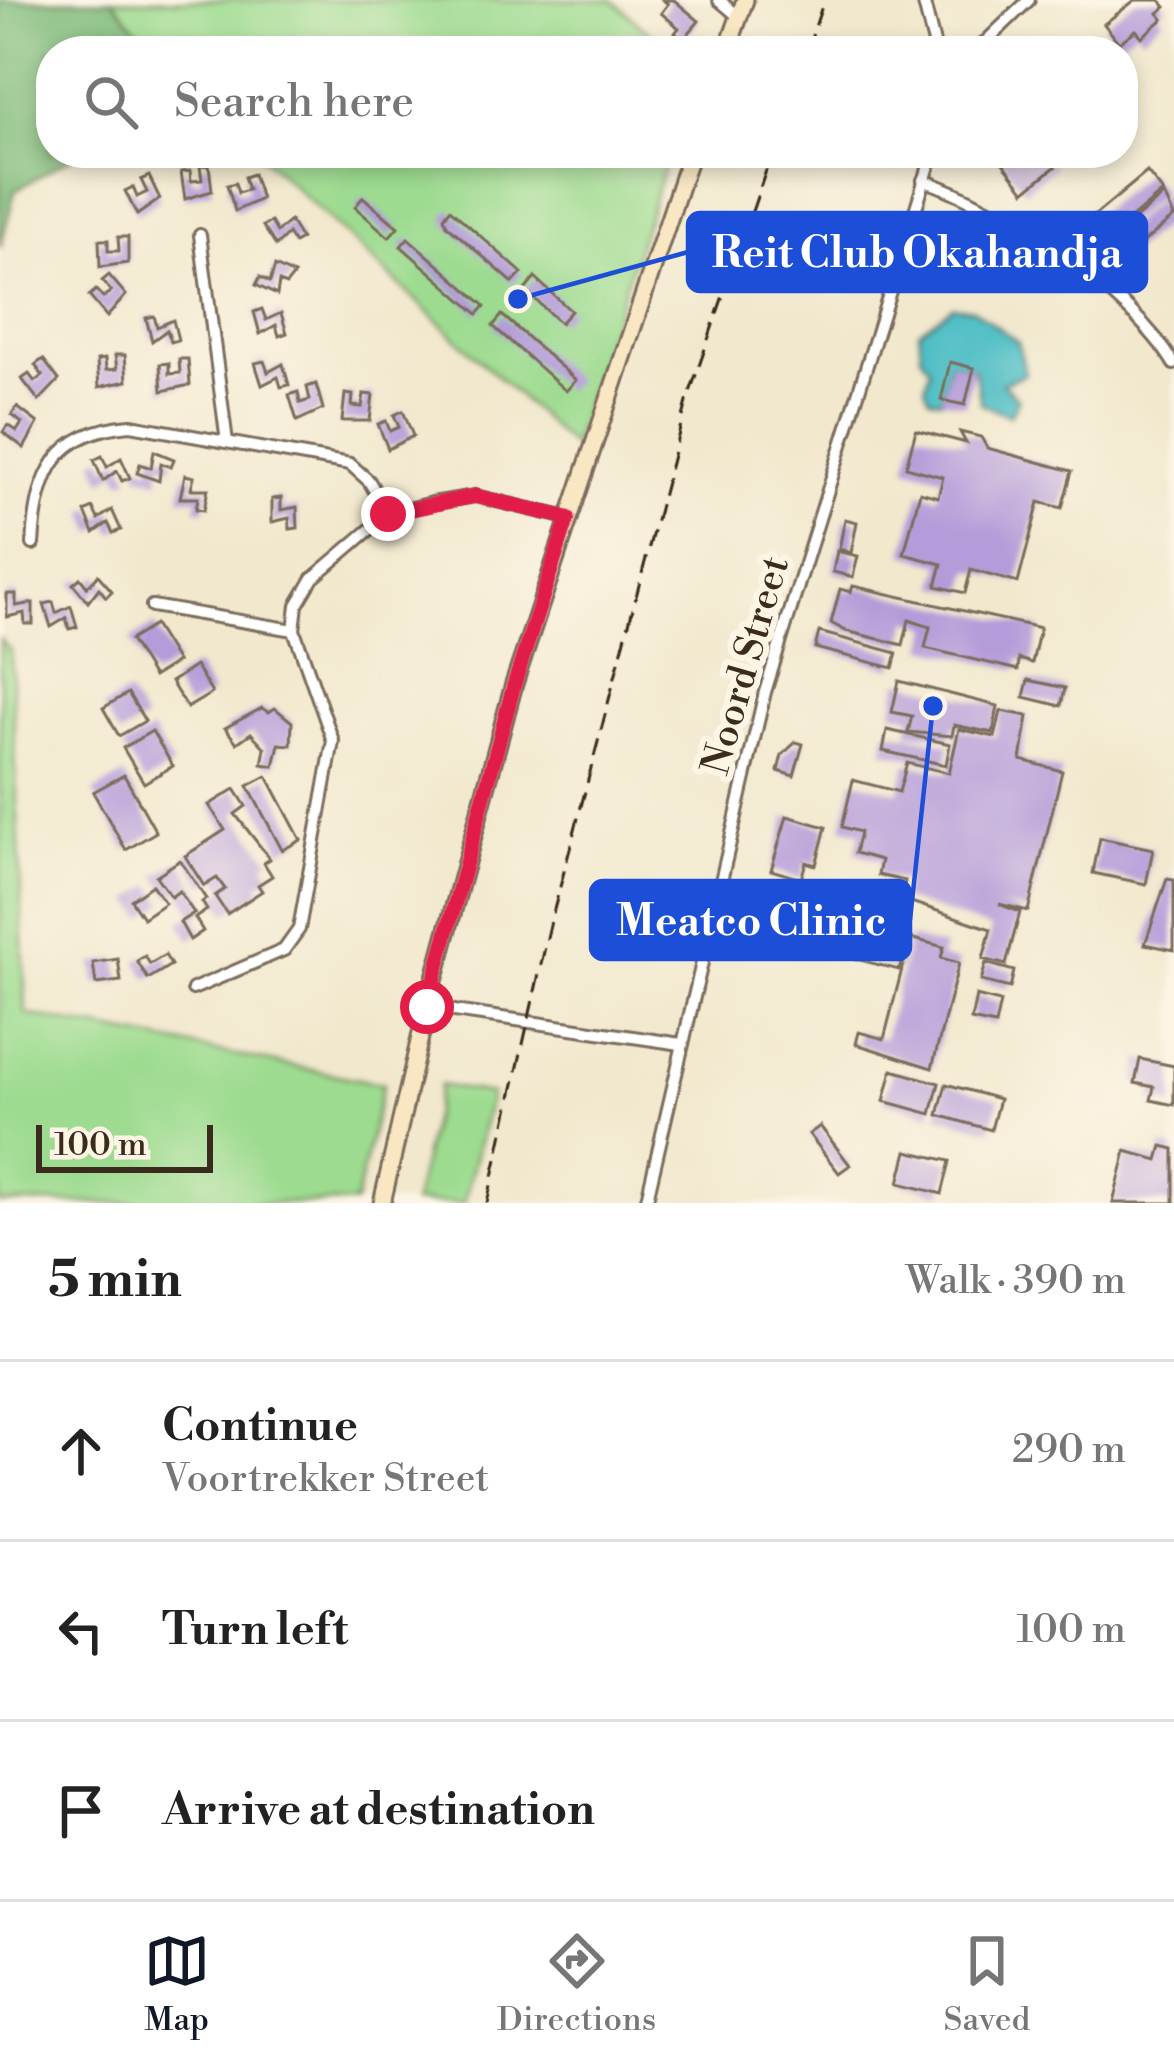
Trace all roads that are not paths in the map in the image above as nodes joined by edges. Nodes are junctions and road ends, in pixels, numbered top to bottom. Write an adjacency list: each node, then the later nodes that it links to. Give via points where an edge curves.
1 (719, 0): 5 (street)
2 (745, 0): 5 (main road)
3 (923, 0): 7 (street)
4 (1029, 0): 8 (street)
5 (739, 17): 6 (main road)
6 (732, 36)
7 (932, 36)
8 (992, 36)
9 (686, 168): 16 (main road)
10 (927, 168): 11 (street, Noord Street)
11 (923, 180): 13 (street, via 956,191 1107,289 1135,310); 22 (street, Noord Street, via 765,692)
12 (200, 235): 14 (street)
13 (1174, 364)
14 (227, 442): 15 (street, via 350,464); 17 (street, via 131,425 77,437 36,491)
15 (388, 514): 16 (street, via 475,496); 19 (street, via 314,578 297,605)
16 (568, 518): 21 (main road)
17 (34, 544)
18 (152, 607): 19 (street)
19 (295, 630): 20 (street, via 333,741 298,929 284,950)
20 (193, 989)
21 (427, 1007): 22 (street); 23 (main road)
22 (681, 1044): 24 (street, Noord Street)
23 (382, 1203)
24 (646, 1203)

